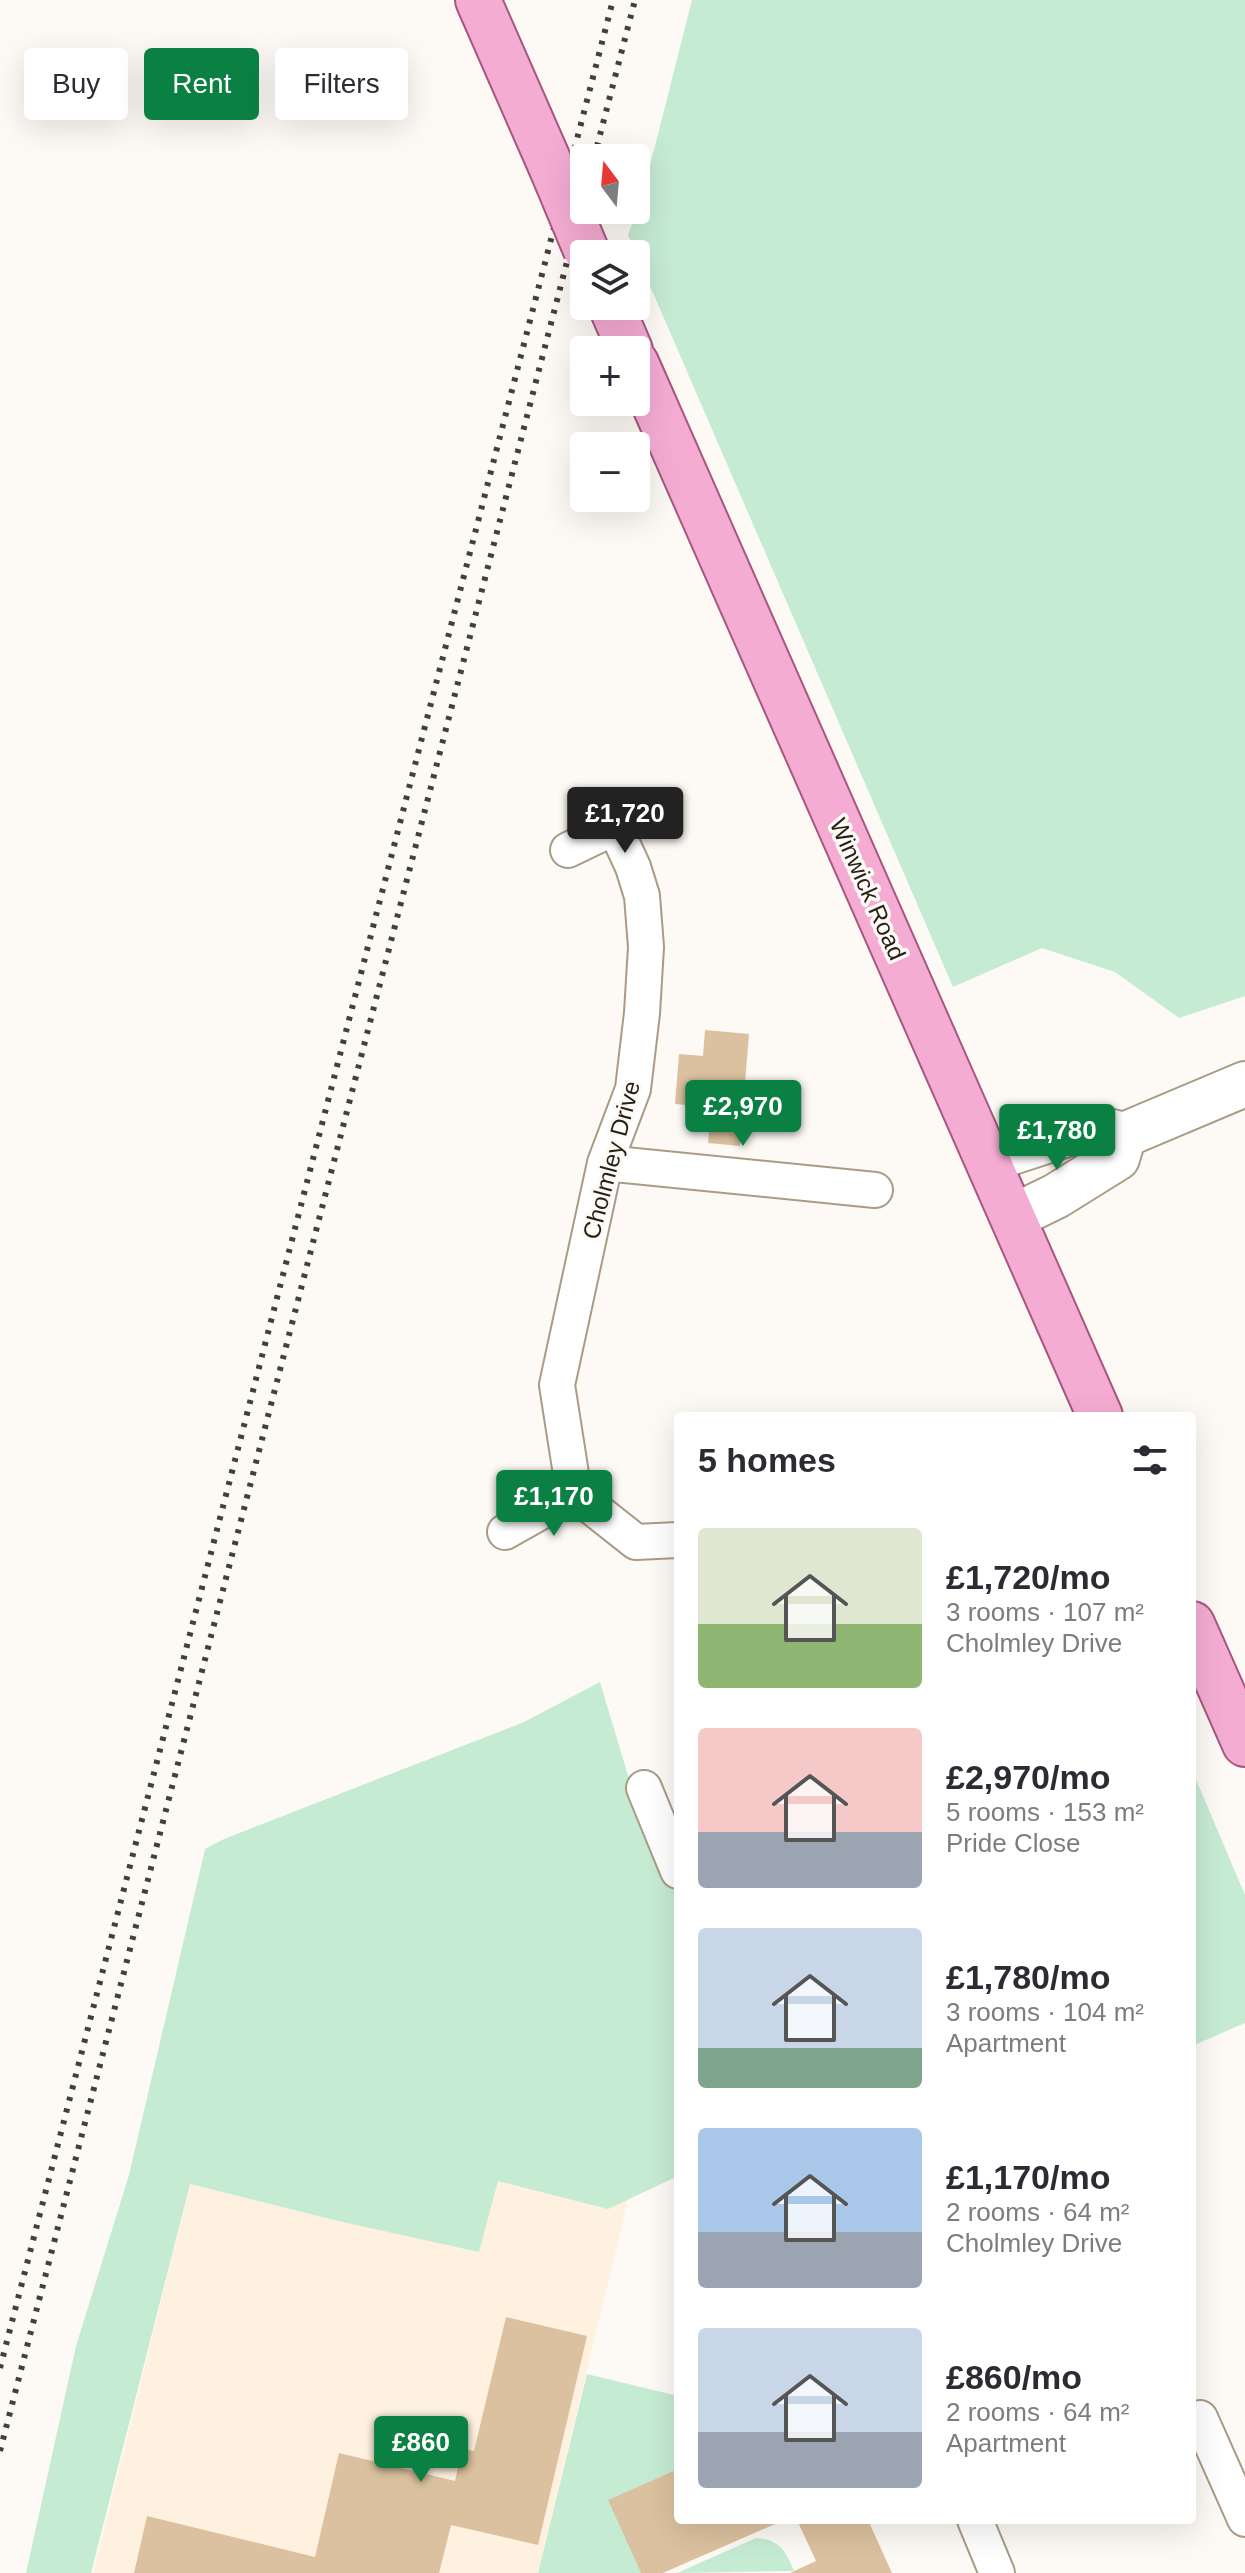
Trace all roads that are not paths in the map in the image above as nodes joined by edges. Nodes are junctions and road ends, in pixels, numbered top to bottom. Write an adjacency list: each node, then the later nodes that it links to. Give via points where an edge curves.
1 (478, 0): 2 (main road, bridge)
2 (582, 240)
3 (650, 395): 9 (main road, Winwick Road)
4 (657, 807): 5 (street)
5 (615, 828): 6 (street); 10 (street, Cholmley Drive, via 642,896 646,947 633,1089)
6 (568, 850)
7 (1245, 1084): 8 (main road)
8 (1124, 1135): 9 (main road, via 1079,1130); 12 (main road, via 1117,1158)
9 (988, 1160): 12 (main road, Winwick Road)
10 (605, 1163): 11 (street); 14 (street, Cholmley Drive, via 557,1385)
11 (875, 1190)
12 (1013, 1217): 13 (main road, Winwick Road)
13 (1098, 1412)
14 (574, 1493): 15 (street); 16 (street, via 636,1542)
15 (505, 1532)
16 (674, 1540)
17 (1196, 1633): 18 (main road)
18 (1245, 1744)
19 (644, 1788): 20 (street)
20 (674, 1861)
21 (1200, 2418): 22 (street)
22 (1245, 2519)
23 (977, 2524): 24 (street)
24 (997, 2573)

